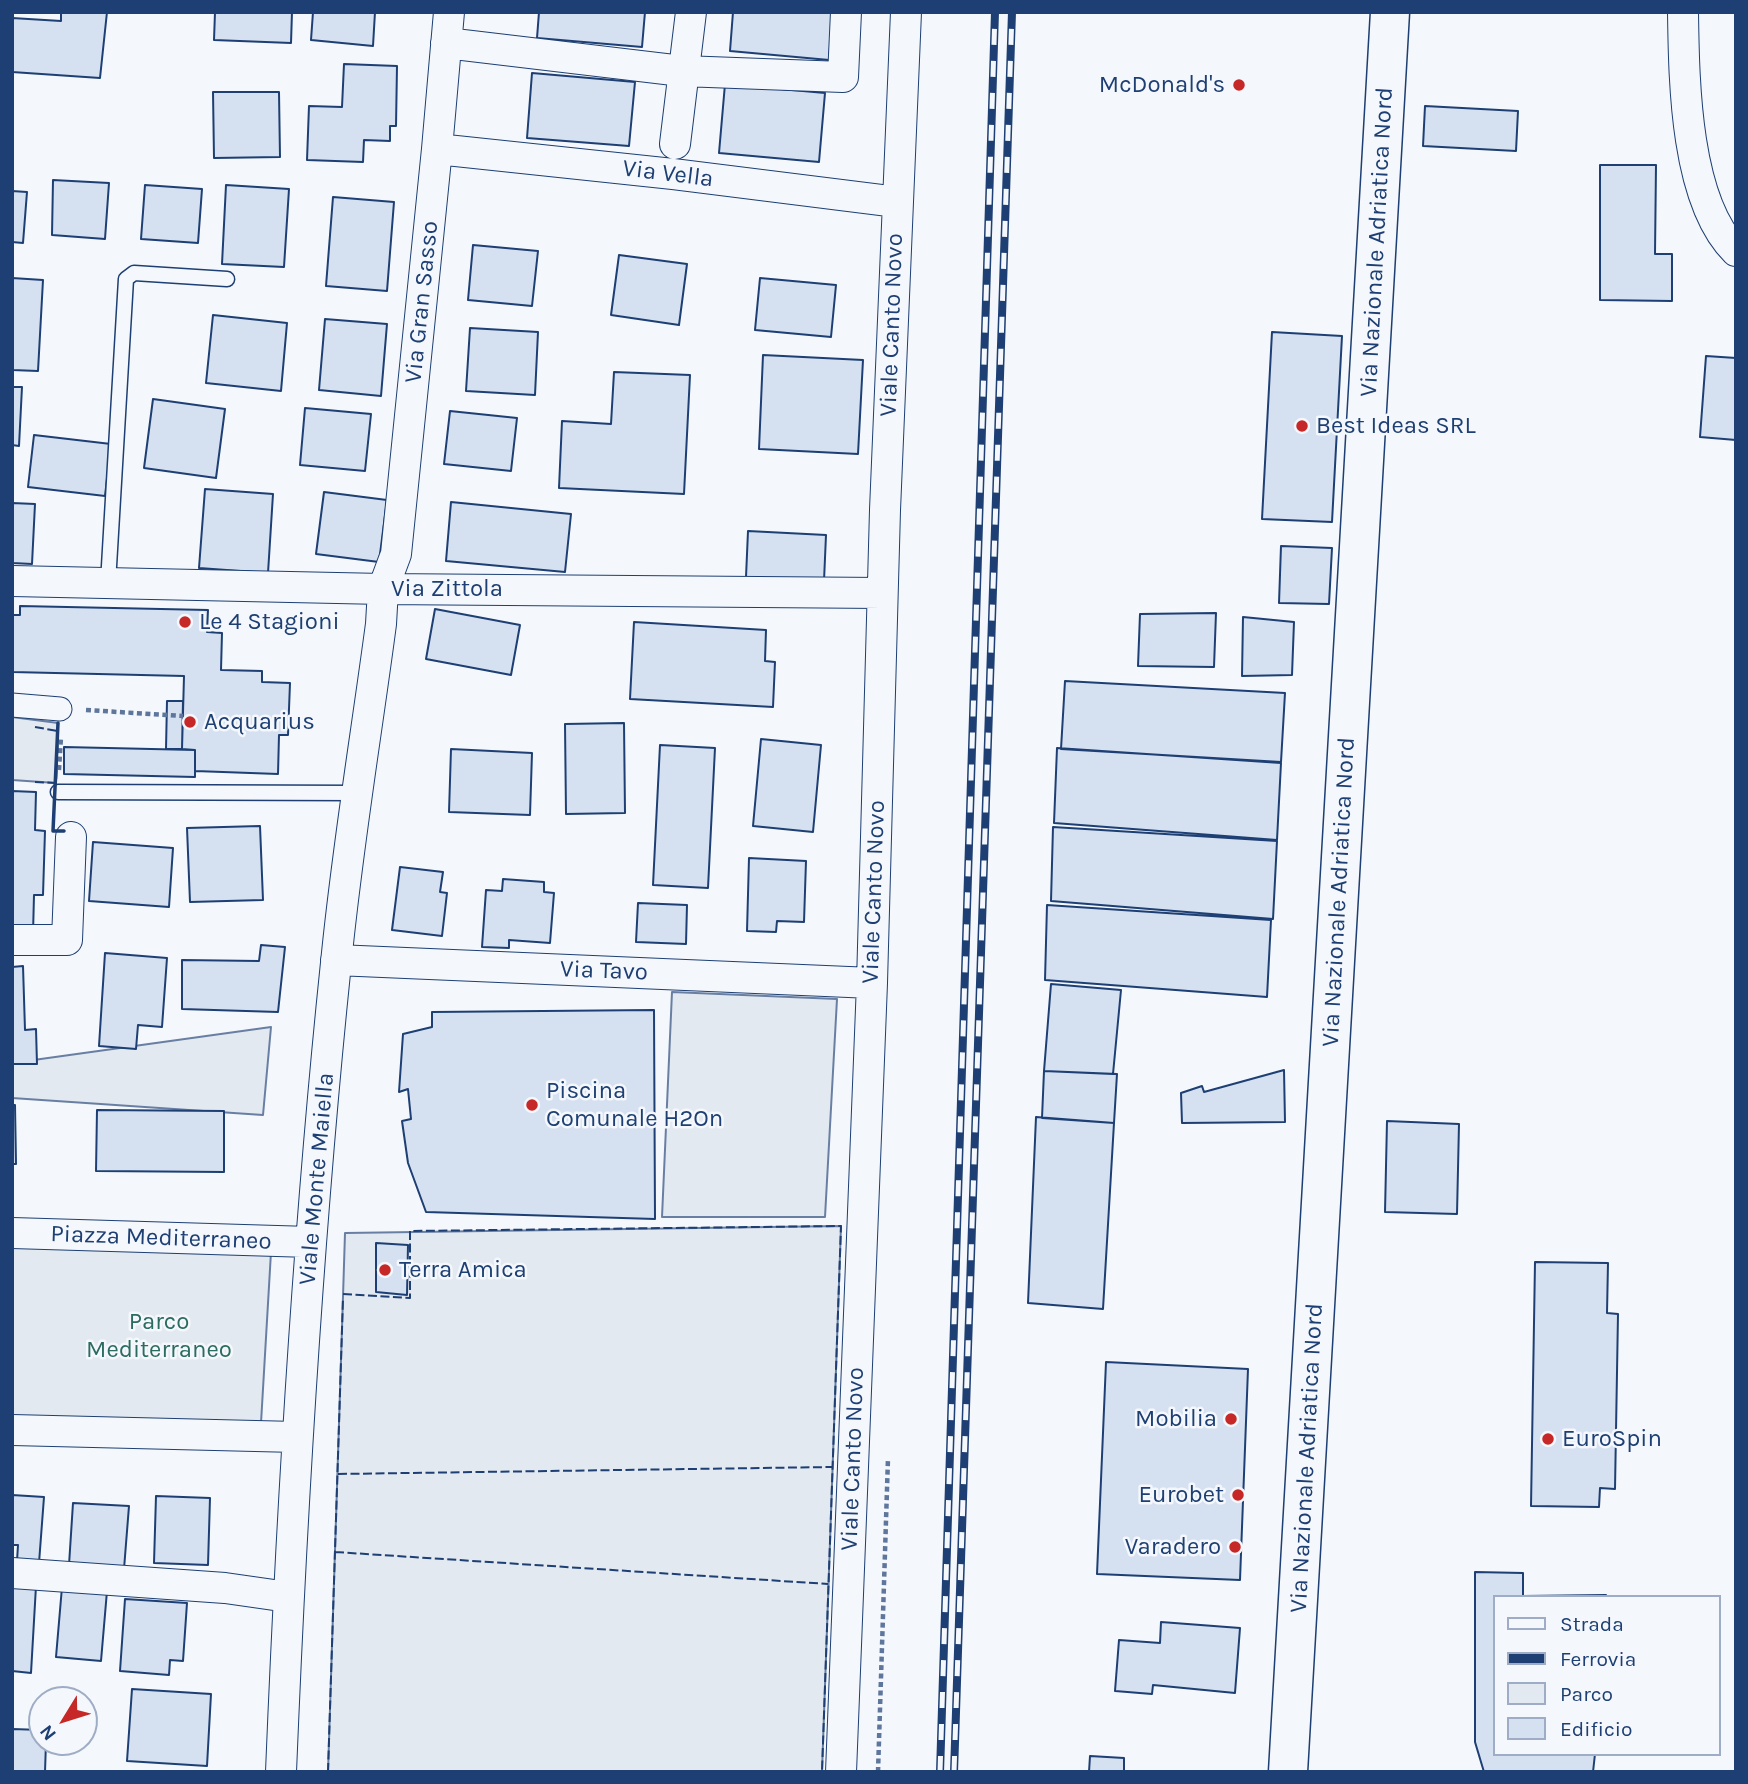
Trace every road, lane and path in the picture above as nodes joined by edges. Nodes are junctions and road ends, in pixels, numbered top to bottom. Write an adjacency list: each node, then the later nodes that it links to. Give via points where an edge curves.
1 (449, 12): 7 (street, Via Gran Sasso)
2 (691, 12): 8 (street)
3 (846, 12): 8 (street, via 844,77)
4 (906, 12): 11 (street, Viale Canto Novo)
5 (1390, 12): 35 (main road, Via Nazionale Adriatica Nord)
6 (1683, 12): 12 (street, via 1691,140 1702,195)
7 (446, 43): 8 (street); 10 (street, Via Gran Sasso)
8 (682, 71): 9 (street)
9 (675, 144)
10 (437, 149): 11 (street, Via Vella); 16 (street, Via Gran Sasso, via 396,554)
11 (897, 202): 17 (street, Viale Canto Novo)
12 (1736, 251)
13 (227, 279): 15 (lane, via 134,273 126,279)
14 (12, 581): 15 (street, Via Zittola)
15 (108, 583): 16 (street, Via Zittola)
16 (383, 589): 17 (street, Via Zittola); 22 (street, Viale Monte Maiella)
17 (882, 593): 26 (street, Viale Canto Novo)
18 (12, 705): 19 (street)
19 (69, 710): 20 (path)
20 (183, 716)
21 (58, 792): 22 (lane)
22 (358, 793): 25 (street, Viale Monte Maiella)
23 (71, 837): 24 (street, via 67,940)
24 (12, 940)
25 (336, 960): 26 (street, Via Tavo); 28 (street, Viale Monte Maiella)
26 (872, 983): 34 (street, Viale Canto Novo)
27 (12, 1233): 28 (street, Piazza Mediterraneo)
28 (310, 1242): 30 (street, Viale Monte Maiella)
29 (12, 1430): 30 (street)
30 (296, 1437): 32 (street, Viale Monte Maiella)
31 (12, 1573): 32 (street, via 225,1588)
32 (288, 1597): 33 (street, Viale Monte Maiella)
33 (281, 1772)
34 (841, 1772)
35 (1287, 1772)

